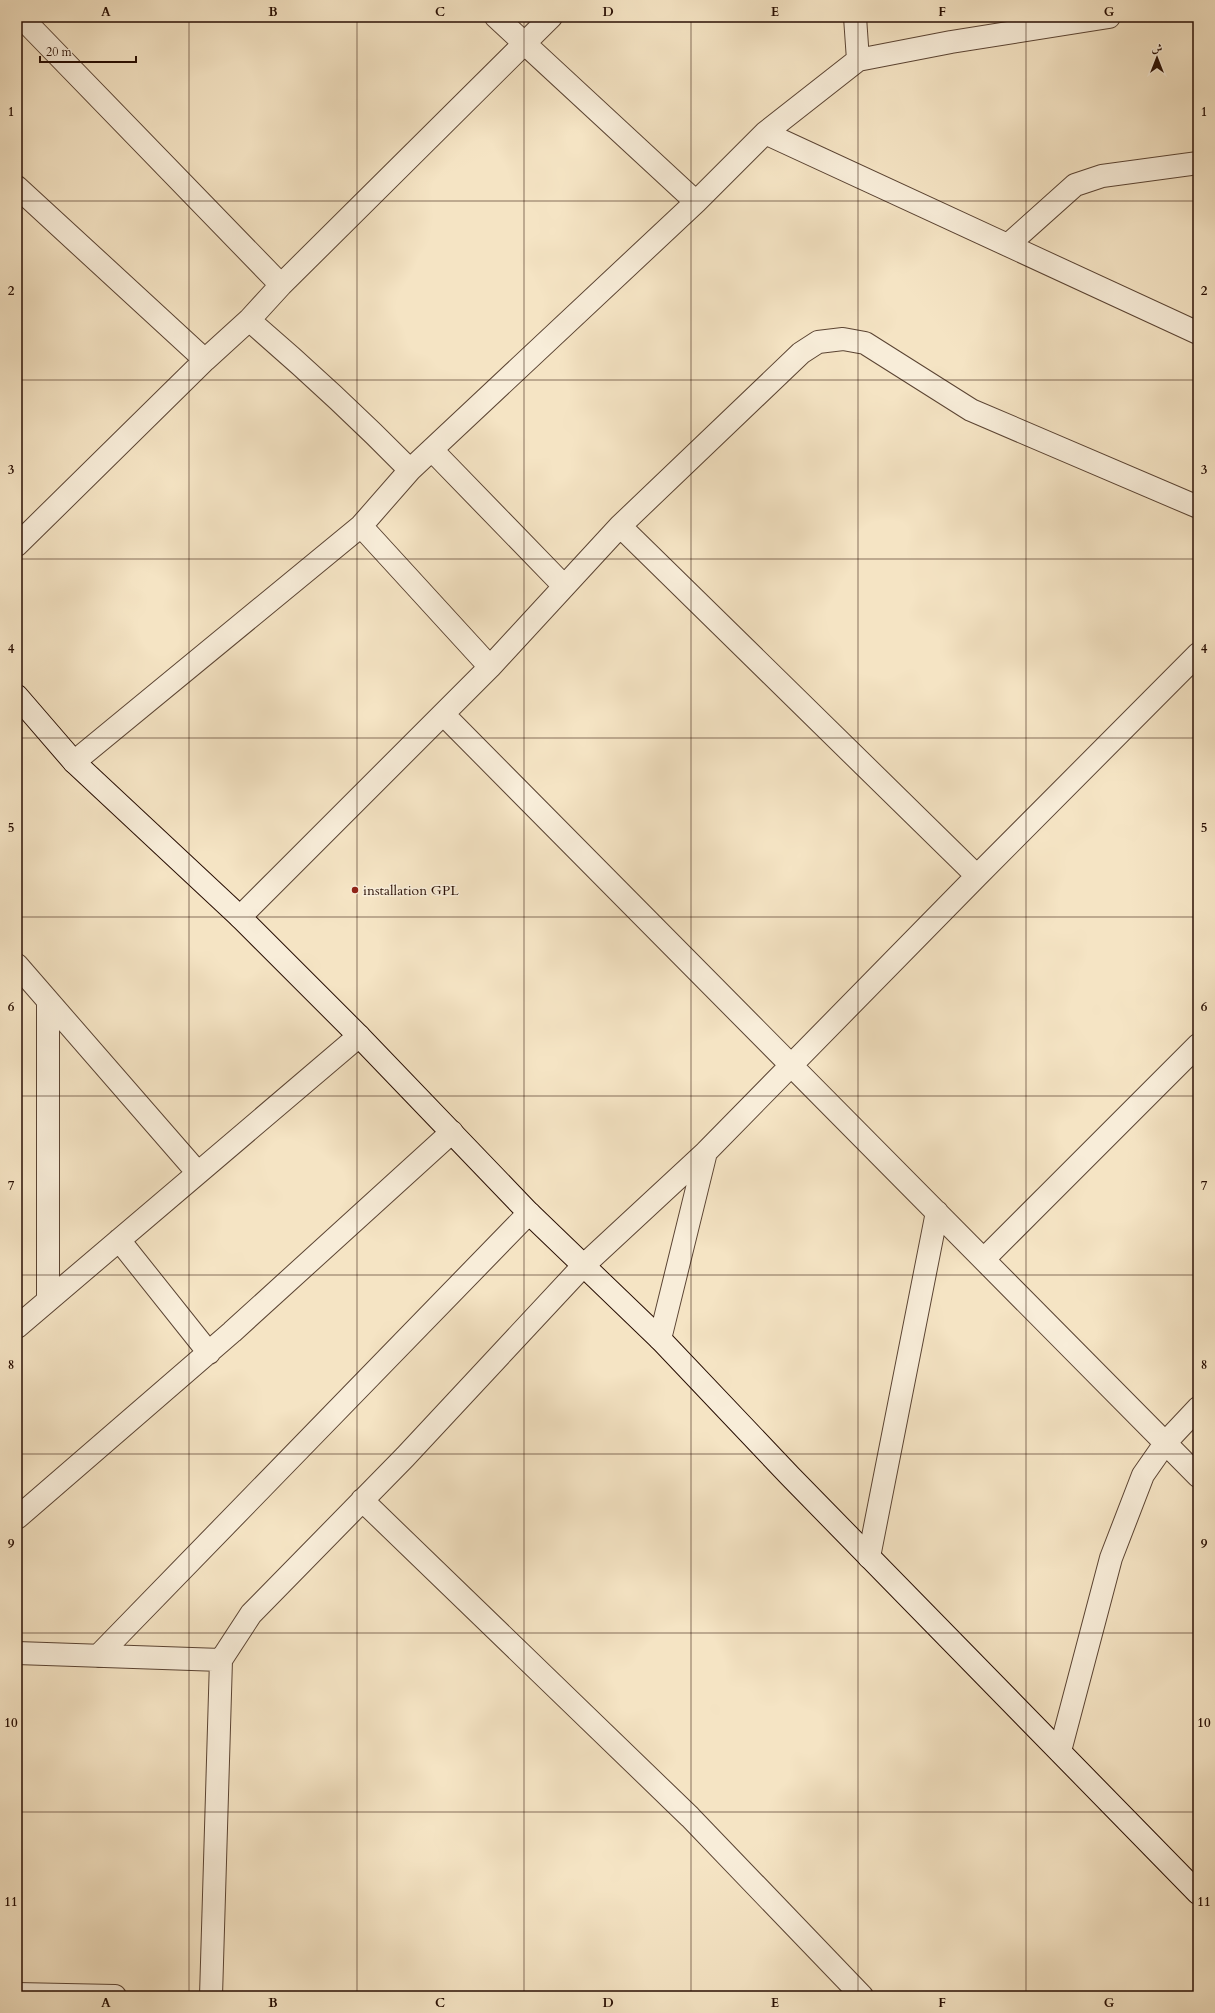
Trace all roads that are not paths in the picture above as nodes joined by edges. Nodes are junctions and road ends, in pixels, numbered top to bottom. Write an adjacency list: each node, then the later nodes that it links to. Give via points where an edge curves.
1 (21, 17): 13 (street)
2 (496, 17): 6 (street)
3 (551, 17): 6 (street)
4 (855, 17): 7 (street)
5 (1109, 17): 7 (street, via 951,42)
6 (525, 43): 11 (street); 13 (street)
7 (858, 60): 8 (street)
8 (765, 133): 11 (street); 12 (street)
9 (1198, 163): 12 (street, via 1102,176 1075,184)
10 (17, 186): 16 (street)
11 (696, 202): 17 (street)
12 (1008, 245): 15 (street)
13 (281, 285): 14 (street)
14 (249, 320): 16 (street); 18 (street, via 302,365)
15 (1198, 333)
16 (204, 360): 22 (street)
17 (432, 450): 18 (street); 23 (street)
18 (410, 470): 20 (street)
19 (1198, 507): 21 (street, via 995,422 970,410 865,343 843,339 818,342 801,353)
20 (361, 526): 25 (street); 28 (street)
21 (620, 526): 23 (street); 29 (street)
22 (17, 544)
23 (564, 586): 25 (street)
24 (1198, 654): 29 (street)
25 (490, 667): 27 (street)
26 (17, 696): 28 (street)
27 (443, 714): 30 (street); 35 (street)
28 (74, 762): 30 (street)
29 (977, 876): 35 (street)
30 (240, 917): 33 (street)
31 (17, 965): 32 (street)
32 (48, 1001): 38 (street); 44 (street)
33 (359, 1036): 36 (street); 38 (street)
34 (1198, 1044): 42 (street)
35 (791, 1066): 37 (street); 39 (street)
36 (452, 1132): 40 (street); 47 (street)
37 (706, 1152): 43 (street); 46 (street)
38 (198, 1173): 41 (street)
39 (937, 1212): 42 (street); 53 (street)
40 (528, 1213): 43 (street); 55 (street)
41 (119, 1240): 44 (street); 47 (street)
42 (984, 1260): 49 (street)
43 (583, 1266): 46 (street); 51 (street)
44 (48, 1300): 45 (street)
45 (17, 1327)
46 (660, 1339): 53 (street)
47 (209, 1353): 52 (street)
48 (1198, 1408): 49 (street)
49 (1166, 1442): 50 (street); 57 (street, via 1143,1474 1112,1558)
50 (1198, 1476)
51 (362, 1500): 56 (street, via 251,1614); 62 (street, via 690,1817)
52 (17, 1518)
53 (870, 1556): 57 (street)
54 (17, 1653): 55 (street)
55 (98, 1656): 56 (street)
56 (221, 1660): 61 (street)
57 (1060, 1751): 58 (street)
58 (1198, 1893)
59 (17, 1994): 60 (street)
60 (115, 1996)
61 (211, 1996)
62 (862, 1996)

